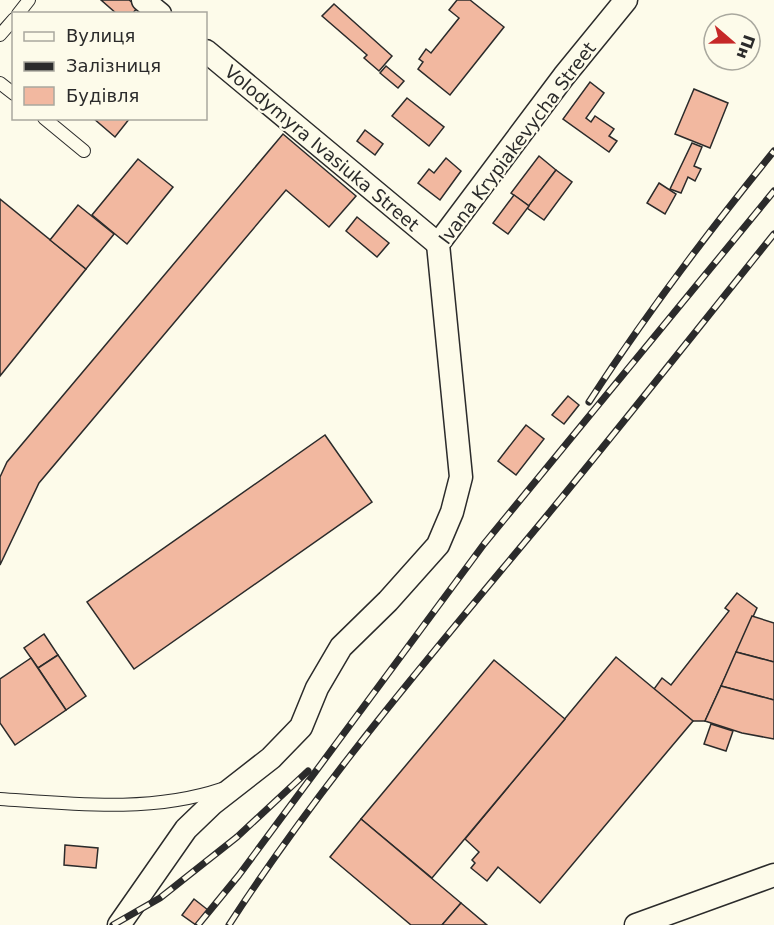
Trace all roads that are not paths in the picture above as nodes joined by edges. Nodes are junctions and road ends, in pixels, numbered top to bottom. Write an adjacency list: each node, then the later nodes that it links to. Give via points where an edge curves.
1 (29, 0): 4 (lane)
2 (143, 0): 5 (street)
3 (626, 0): 13 (street, Ivana Krypiakevycha Street)
4 (20, 12)
5 (158, 12)
6 (12, 21): 7 (lane)
7 (0, 35)
8 (207, 52): 13 (street, Volodymyra Ivasiuka Street)
9 (0, 83): 10 (lane)
10 (12, 92)
11 (46, 120): 12 (lane)
12 (84, 151)
13 (438, 244): 14 (street, Ivana Krypiakevycha Street, via 461,477 452,512 438,545 341,647 317,688 301,727 271,758)
14 (237, 784): 15 (lane, via 200,796 134,805); 17 (street, Ivana Krypiakevycha Street, via 186,830)
15 (0, 800)
16 (774, 875): 18 (street)
17 (119, 925)
18 (636, 925)

